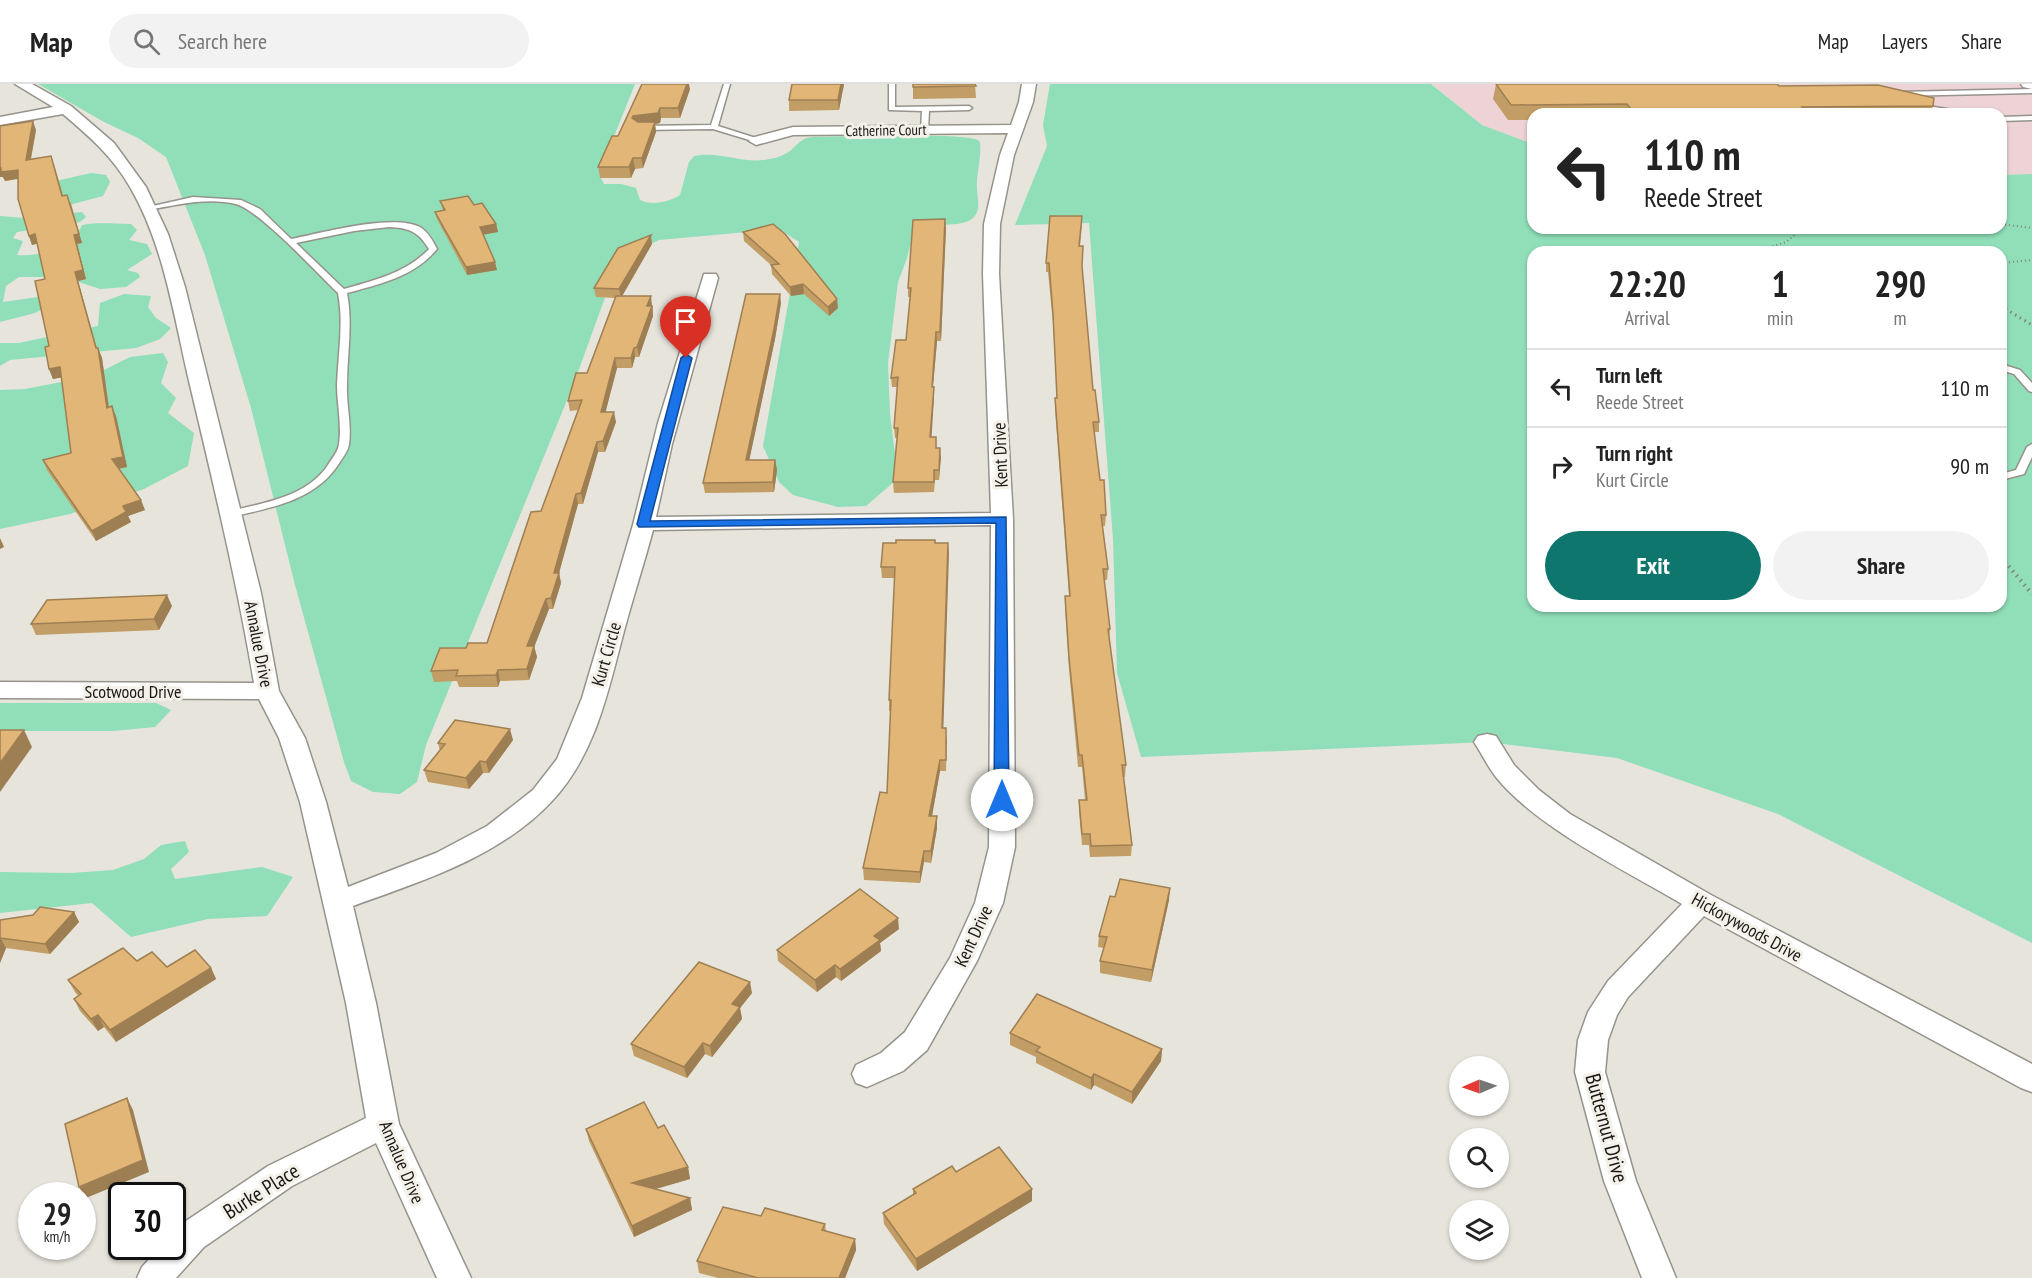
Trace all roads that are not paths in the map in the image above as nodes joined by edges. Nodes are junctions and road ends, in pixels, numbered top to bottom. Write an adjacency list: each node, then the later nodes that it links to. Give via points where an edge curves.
1 (22, 84): 11 (street, Annalue Drive)
2 (727, 84): 15 (lane)
3 (892, 84): 8 (lane, via 891,109)
4 (1029, 84): 18 (street, Kent Drive)
5 (2032, 91): 7 (lane)
6 (1888, 93): 7 (lane)
7 (1900, 94): 10 (lane, via 1916,106)
8 (926, 108): 9 (lane); 17 (lane)
9 (969, 108)
10 (1928, 108)
11 (66, 109): 14 (street); 20 (street, Annalue Drive, via 109,146)
12 (2032, 118): 13 (lane)
13 (2007, 119)
14 (0, 121)
15 (714, 127): 16 (lane); 19 (lane)
16 (640, 128)
17 (924, 129): 18 (street, Catherine Court); 19 (street, Catherine Court, via 793,131)
18 (1017, 129): 32 (street, Kent Drive, via 1007,155 992,224)
19 (756, 141)
20 (148, 208): 21 (lane, via 193,199 238,202 257,211); 31 (street, Annalue Drive, via 176,287)
21 (290, 242): 23 (lane); 23 (lane, via 397,225 416,228 433,249 423,262 405,273)
22 (710, 278): 33 (street, Kurt Circle)
23 (342, 292): 31 (lane, via 347,308 342,392 344,445 331,470 310,489)
24 (2007, 369): 26 (lane)
25 (2032, 369): 26 (lane)
26 (2017, 372): 27 (lane); 28 (lane)
27 (2007, 374)
28 (2032, 389)
29 (2032, 447): 30 (lane, via 2020,472)
30 (2007, 475)
31 (230, 514): 35 (street, Annalue Drive, via 250,594)
32 (1002, 519): 33 (street); 39 (street, Kent Drive, via 1002,847 989,903 963,961 916,1041 892,1062)
33 (643, 524): 37 (street, Kurt Circle, via 582,735 564,771 541,797 483,841 424,870)
34 (0, 690): 35 (street, Scotwood Drive)
35 (267, 691): 37 (street, Annalue Drive, via 296,748)
36 (1487, 742): 38 (street, Hickorywoods Drive, via 1505,771 1561,820)
37 (338, 901): 41 (street, Annalue Drive)
38 (1701, 902): 40 (street, Hickorywoods Drive); 44 (street, Butternut Drive, via 1618,988 1603,1012 1593,1040 1590,1072 1620,1181)
39 (867, 1074)
40 (2032, 1079)
41 (383, 1124): 42 (street, Burke Place, via 280,1176 192,1236); 43 (street, Annalue Drive)
42 (154, 1278)
43 (454, 1278)
44 (1659, 1278)

